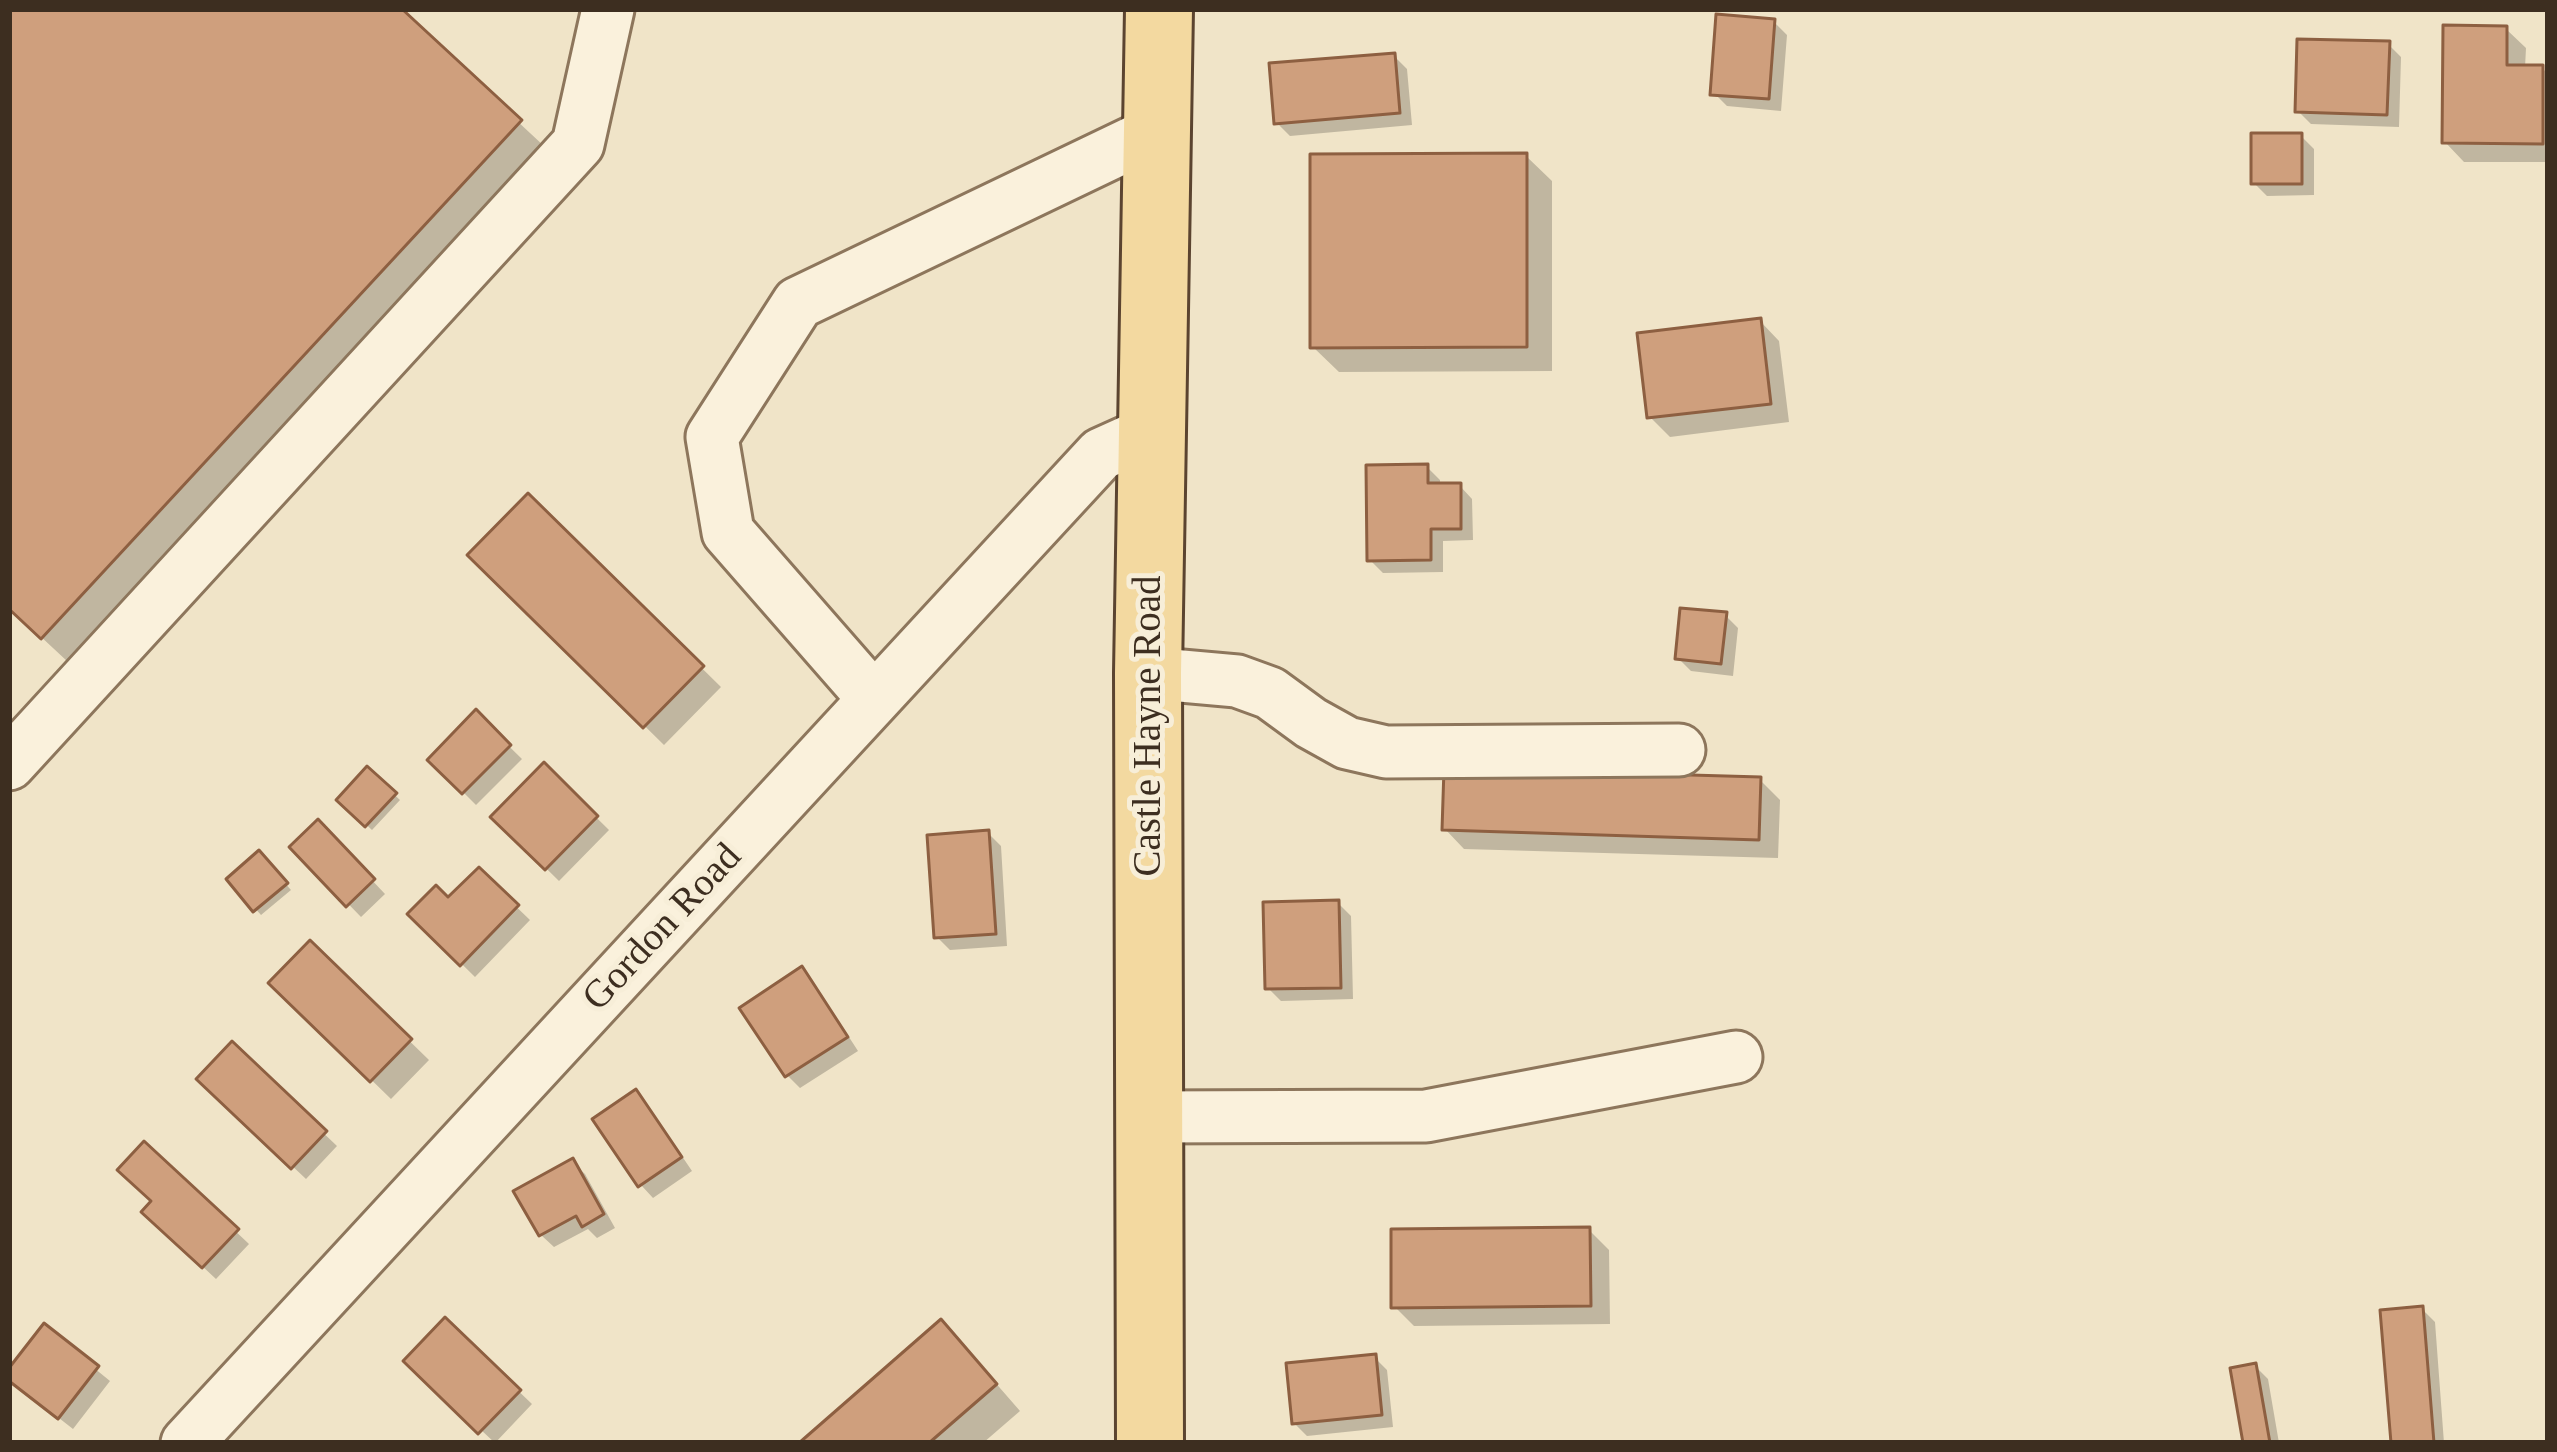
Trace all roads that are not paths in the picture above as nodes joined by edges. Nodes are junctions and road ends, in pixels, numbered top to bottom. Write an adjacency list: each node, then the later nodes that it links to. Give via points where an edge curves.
1 (608, 9): 8 (street, via 578,144)
2 (1159, 9): 3 (main road, Castle Hayne Road)
3 (1157, 130): 4 (main road, Castle Hayne Road); 6 (street, via 798,303 712,437 728,532)
4 (1152, 431): 5 (main road, Castle Hayne Road); 6 (street, Gordon Road, via 1101,454)
5 (1148, 673): 7 (street, via 1237,681 1347,743 1386,752); 10 (main road, Castle Hayne Road)
6 (874, 699): 11 (street, Gordon Road)
7 (1679, 750)
8 (9, 764)
9 (1736, 1057): 10 (street, via 1426,1117)
10 (1150, 1117): 12 (main road, Castle Hayne Road)
11 (187, 1443)
12 (1150, 1443)

